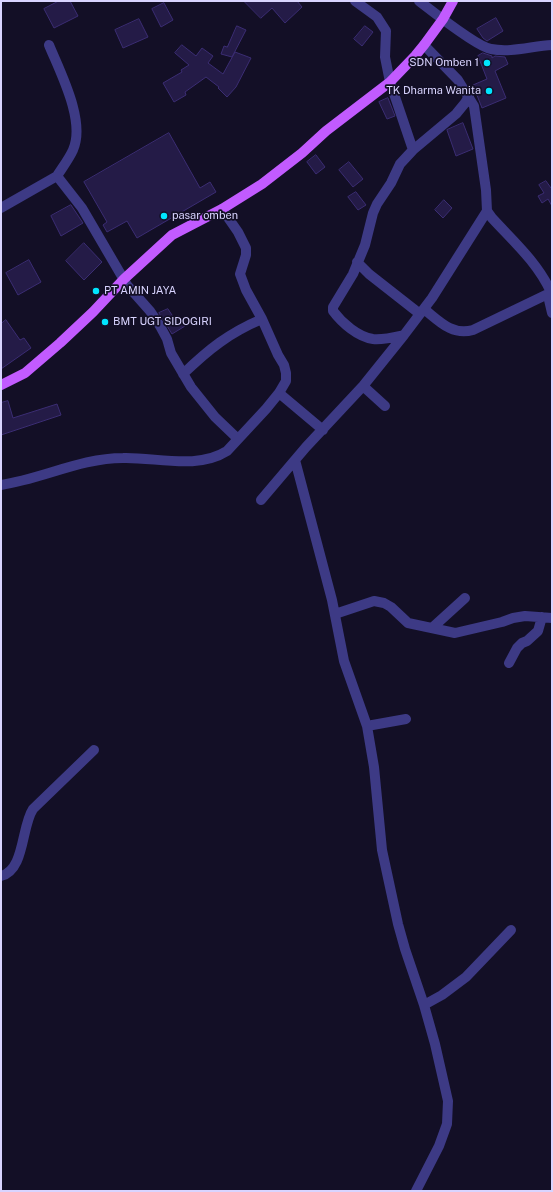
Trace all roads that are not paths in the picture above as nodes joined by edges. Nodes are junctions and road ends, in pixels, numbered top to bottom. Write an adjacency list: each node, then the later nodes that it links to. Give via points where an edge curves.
1 (355, 1): 8 (street, via 376,18 386,31 385,57)
2 (419, 1): 4 (street)
3 (453, 1): 4 (main road)
4 (443, 18): 6 (main road); 7 (street, via 488,49 526,49)
5 (50, 44): 11 (street, via 75,110 76,141)
6 (424, 45): 8 (main road); 9 (street, via 458,80)
7 (552, 45)
8 (390, 82): 10 (street); 13 (main road, via 262,184)
9 (469, 96): 10 (street, via 456,114); 14 (street, via 476,116 486,190)
10 (413, 150): 15 (street, via 400,164 377,204)
11 (57, 176): 12 (street); 16 (street, via 82,208)
12 (2, 206)
13 (222, 209): 16 (main road, via 172,235); 20 (street, via 246,248 240,274)
14 (486, 211): 17 (street, via 532,261); 18 (street)
15 (357, 262): 18 (street, via 369,274); 21 (street, via 333,311 348,326 366,337 380,339)
16 (124, 279): 22 (street, via 160,326); 23 (main road, via 49,353 25,373)
17 (552, 292): 18 (street, via 466,332 453,330); 19 (street, via 549,300)
18 (422, 311): 21 (street)
19 (552, 313)
20 (262, 319): 22 (street, via 227,336); 25 (street, via 286,373 286,381)
21 (404, 335): 24 (street)
22 (183, 374): 28 (street, via 201,401)
23 (1, 386)
24 (364, 386): 26 (street); 27 (street)
25 (279, 393): 27 (street); 28 (street)
26 (385, 406)
27 (323, 430): 29 (street)
28 (238, 439): 30 (street, via 224,453 202,460 99,459)
29 (295, 460): 31 (street); 33 (street)
30 (1, 485)
31 (261, 500)
32 (465, 598): 35 (street)
33 (335, 614): 35 (street, via 374,601 391,607 408,623); 38 (street, via 344,662)
34 (547, 617): 35 (street, via 513,618 455,633); 36 (street, via 538,631 517,648)
35 (432, 628)
36 (509, 663)
37 (406, 719): 38 (street)
38 (368, 726): 42 (street, via 382,850 398,924)
39 (94, 750): 40 (street, via 29,814 14,867 9,873)
40 (1, 876)
41 (511, 930): 42 (street, via 466,977)
42 (424, 1005): 43 (street, via 436,1044 449,1114 439,1146)
43 (416, 1191)

